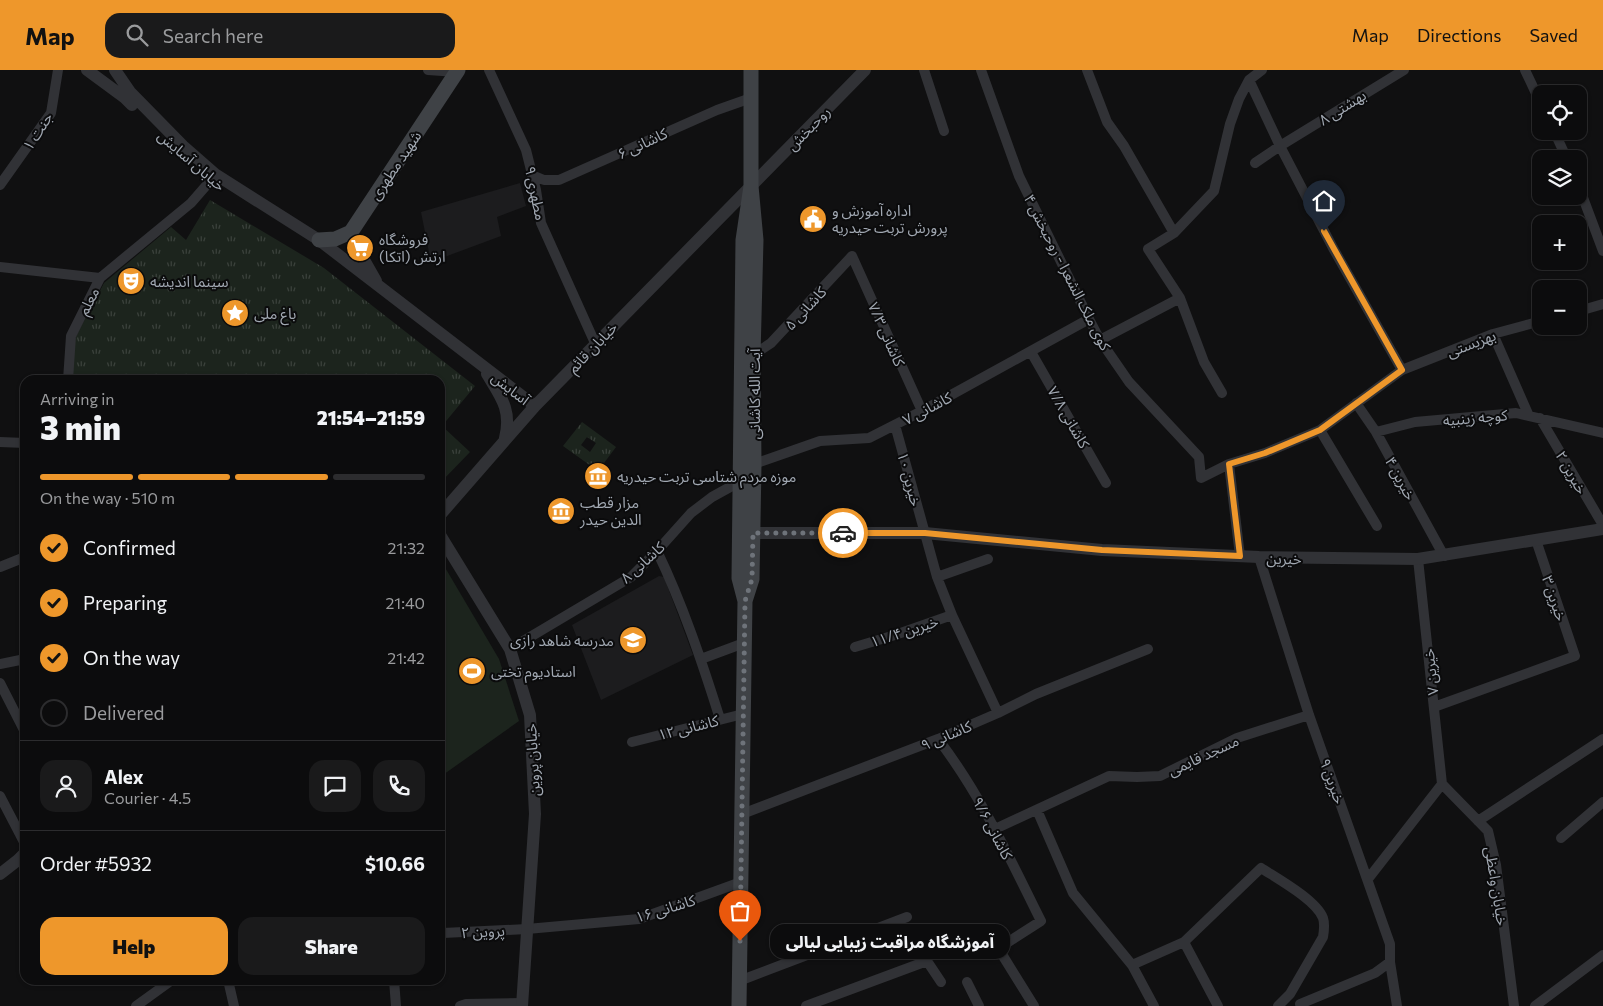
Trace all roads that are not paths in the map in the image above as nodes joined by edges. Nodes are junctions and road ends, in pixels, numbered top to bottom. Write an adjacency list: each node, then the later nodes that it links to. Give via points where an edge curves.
1 (58, 70): 23 (street, جنت ۱, via 52,113)
2 (87, 70): 22 (street, خیابان آسایش, via 125,98)
3 (115, 70): 28 (street, خیابان آسایش, via 130,92 215,174)
4 (428, 70): 14 (street)
5 (489, 70): 21 (street, مطهری ۹, via 526,150)
6 (751, 70): 17 (main road, آیت الله کاشانی)
7 (865, 70): 24 (street, روحبخش)
8 (924, 70): 18 (street)
9 (982, 70): 38 (street, کوی ملک الشعرا - روحبخش ۴, via 1020,176)
10 (1087, 70): 27 (street, via 1107,122)
11 (1262, 70): 15 (street)
12 (1404, 70): 19 (street, بهشتی ۸)
13 (1525, 70): 16 (street)
14 (457, 71): 26 (main road, شهید مطهری)
15 (1249, 80): 19 (street); 27 (street, via 1230,124 1214,191)
16 (1532, 85)
17 (751, 98): 21 (street, کاشانی ۶, via 559,180 544,180); 24 (main road, آیت الله کاشانی)
18 (944, 131)
19 (1280, 146): 20 (street, بهشتی ۸); 46 (street)
20 (1255, 163)
21 (532, 175): 42 (street, مطهری ۹, via 541,223)
22 (210, 180): 29 (street, خیابان آسایش, via 314,246); 33 (street, معلم, via 191,202)
23 (0, 185)
24 (751, 186): 42 (street, خیابان قائم); 44 (main road, آیت الله کاشانی, via 756,240); 64 (main road, آیت الله کاشانی, via 743,240)
25 (1586, 205): 30 (street)
26 (350, 232): 28 (main road, via 335,239); 34 (street, خیابان آسایش)
27 (1174, 233): 35 (street, via 1148,249)
28 (319, 240): 29 (street, خیابان آسایش)
29 (332, 251): 34 (street, خیابان آسایش)
30 (1603, 251)
31 (852, 256): 44 (street, کاشانی ۵, via 771,343); 51 (street, کاشانی ۷/۳)
32 (0, 267): 33 (street)
33 (100, 278): 47 (street, معلم, via 70,336)
34 (379, 287): 45 (street, خیابان آسایش)
35 (1180, 298): 41 (street); 48 (street, via 1204,362)
36 (1603, 304): 37 (street)
37 (1587, 309)
38 (1089, 320): 41 (street, کوی ملک الشعرا - روحبخش ۴); 43 (street, کاشانی ۷)
39 (1532, 323): 40 (street, بهزیستی)
40 (1493, 334): 46 (street, بهزیستی); 52 (street)
41 (1100, 340): 63 (street, کوی ملک الشعرا - روحبخش ۴, via 1130,382 1199,457)
42 (595, 343): 50 (street, خیابان قائم)
43 (1031, 352): 51 (street, کاشانی ۷); 65 (street, کاشانی ۷/۸)
44 (753, 355): 61 (main road, آیت الله کاشانی)
45 (482, 365): 50 (street, آسایش); 58 (street, آسایش, via 506,407)
46 (1402, 370): 49 (street, بهزیستی)
47 (68, 375)
48 (1222, 393)
49 (1356, 403): 55 (street, بهزیستی); 56 (street, خیرین ۴)
50 (535, 406): 58 (street, خیابان قائم)
51 (922, 411): 54 (street, کاشانی ۷)
52 (1528, 416): 53 (street, کوچه زینبیه); 56 (street, کوچه زینبیه, via 1516,413 1415,422)
53 (1540, 418): 57 (street, کوچه زینبیه); 68 (street, خیرین ۲)
54 (895, 424): 61 (street, کاشانی ۷, via 870,438 820,440); 70 (street, خیرین ۱۰)
55 (1320, 430): 62 (street, بهزیستی); 67 (street)
56 (1376, 432): 75 (street, خیرین ۴)
57 (1603, 433)
58 (505, 441): 66 (street, خیابان قائم)
59 (0, 442): 60 (street)
60 (20, 442)
61 (754, 464): 69 (main road, آیت الله کاشانی)
62 (1229, 464): 63 (street, بهزیستی); 74 (street)
63 (1201, 478)
64 (741, 481): 73 (street, کاشانی ۸, via 691,513); 82 (main road, آیت الله کاشانی, via 739,578)
65 (1106, 483)
66 (445, 509)
67 (1376, 526)
68 (1603, 527): 71 (street, خیرین)
69 (753, 533): 70 (street, خیرین); 82 (main road, آیت الله کاشانی, via 752,579)
70 (925, 533): 74 (street, خیرین, via 1102,550); 81 (street, خیرین ۱۰)
71 (1536, 540): 75 (street, خیرین); 92 (street, خیرین ۳, via 1575,656)
72 (445, 543): 86 (street, خیابان پروین)
73 (657, 551): 86 (street, کاشانی ۸, via 631,577); 88 (street, via 673,583)
74 (1240, 556): 76 (street, خیرین)
75 (1444, 556): 79 (street, خیرین)
76 (1259, 557): 79 (street, خیرین); 95 (street, خیرین ۹)
77 (20, 559): 80 (street)
78 (988, 559): 81 (street)
79 (1418, 560): 92 (street, خیرین ۷)
80 (0, 567)
81 (937, 576): 83 (street, خیرین ۱۰)
82 (745, 601): 84 (main road, آیت الله کاشانی)
83 (952, 616): 85 (street, خیرین ۱۱/۴); 93 (street, خیرین ۱۰)
84 (744, 643): 88 (street); 94 (main road, آیت الله کاشانی)
85 (855, 647)
86 (510, 649): 115 (street, خیابان پروین, via 530,715 535,814)
87 (1148, 649): 93 (street, کاشانی ۹, via 1051,687)
88 (701, 659): 96 (street)
89 (20, 660): 90 (street)
90 (0, 664)
91 (0, 683): 97 (street)
92 (1434, 707): 101 (street, خیرین ۷)
93 (998, 713): 98 (street, کاشانی ۹)
94 (743, 714): 96 (street, کاشانی ۱۲); 105 (main road, آیت الله کاشانی)
95 (1308, 715): 104 (street, مسجد قایمی, via 1237,738 1160,776 1109,776); 112 (street, خیرین ۹)
96 (720, 719): 100 (street, کاشانی ۱۲)
97 (20, 722)
98 (938, 739): 105 (street, کاشانی ۹); 107 (street, کاشانی ۹/۶, via 958,765)
99 (1603, 739): 106 (street)
100 (632, 742)
101 (1442, 784): 106 (street, خیابان واعظی); 112 (street)
102 (0, 796): 108 (street)
103 (1603, 802): 109 (street)
104 (1037, 810): 107 (street, مسجد قایمی); 120 (street, via 1073,894)
105 (742, 814): 113 (main road, آیت الله کاشانی)
106 (1478, 820): 142 (street, خیابان واعظی, via 1488,831 1496,865)
107 (995, 829): 137 (street, کاشانی ۹/۶, via 1042,921 1002,946 1001,950)
108 (20, 834)
109 (1561, 838)
110 (20, 858): 111 (street)
111 (0, 874)
112 (1368, 879): 119 (street, خیرین ۹, via 1390,944)
113 (741, 882): 115 (street, کاشانی ۱۶, via 639,919); 121 (main road, آیت الله کاشانی)
114 (907, 917): 121 (street)
115 (527, 929): 116 (street, پروین ۲); 128 (street, خیابان پروین)
116 (445, 934)
117 (1184, 942): 120 (street); 127 (street, via 1261,868 1315,905 1323,918 1323,937); 139 (street)
118 (1603, 954): 143 (street)
119 (1390, 962): 129 (street, via 1375,973); 141 (street, خیرین ۹)
120 (1132, 965): 138 (street)
121 (740, 981): 134 (main road, آیت الله کاشانی)
122 (940, 982): 135 (street, via 927,961)
123 (966, 982): 136 (street)
124 (165, 985): 130 (street)
125 (229, 985): 131 (street)
126 (394, 985): 132 (street)
127 (1290, 994): 129 (street); 140 (street)
128 (522, 1005): 133 (street)
129 (1300, 1005)
130 (136, 1006)
131 (234, 1006)
132 (396, 1006)
133 (460, 1006)
134 (739, 1006)
135 (806, 1006)
136 (979, 1006)
137 (1034, 1006)
138 (1154, 1006)
139 (1218, 1006)
140 (1278, 1006)
141 (1397, 1006)
142 (1514, 1006)
143 (1535, 1006)

